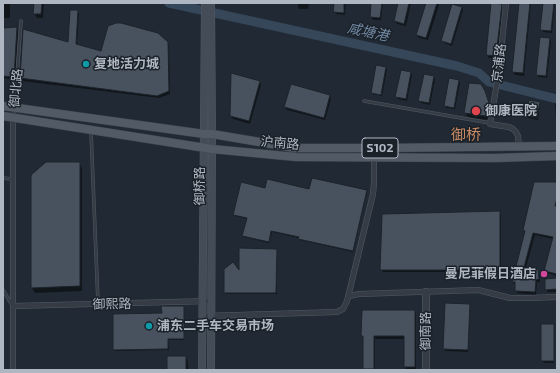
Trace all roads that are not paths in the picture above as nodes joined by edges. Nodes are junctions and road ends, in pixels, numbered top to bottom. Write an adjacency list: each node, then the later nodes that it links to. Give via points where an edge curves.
1 (204, 3): 5 (main road, 御桥路)
2 (211, 3): 5 (main road, 御桥路)
3 (506, 3): 11 (street, 京浦路)
4 (21, 21): 8 (lane, 御北路)
5 (208, 32): 13 (main road, 御桥路); 14 (main road, 御桥路)
6 (364, 101): 11 (lane)
7 (3, 106): 8 (main road, 沪南路 / S102)
8 (15, 108): 10 (lane, 御北路); 13 (main road, 沪南路 / S102)
9 (3, 116): 10 (main road, 沪南路 / S102)
10 (14, 118): 12 (main road, 沪南路 / S102); 22 (street, 御北路)
11 (490, 124): 15 (street, via 509,127 516,132)
12 (91, 129): 17 (main road, 沪南路 / S102); 29 (lane)
13 (204, 134): 14 (main road, 沪南路 / S102); 17 (main road, 御桥路)
14 (212, 134): 15 (main road, 沪南路 / S102, via 295,148); 18 (main road, 御桥路)
15 (519, 146): 16 (main road, 沪南路 / S102)
16 (557, 146)
17 (203, 148): 18 (main road, 沪南路 / S102); 27 (main road, 御桥路)
18 (212, 149): 20 (main road, 沪南路 / S102, via 296,157); 28 (main road, 御桥路)
19 (557, 156): 20 (main road, 沪南路 / S102)
20 (374, 158): 25 (street, via 373,194)
21 (3, 178): 22 (lane)
22 (13, 179): 30 (street, 御北路)
23 (3, 290): 30 (lane)
24 (426, 292): 25 (street); 26 (street, via 478,290 510,298); 36 (street, 御南路)
25 (348, 296): 32 (street, via 343,309 337,312)
26 (557, 298)
27 (202, 301): 28 (street, 御熙路); 29 (street, 御熙路); 31 (main road, 御桥路)
28 (211, 301): 32 (main road, 御桥路)
29 (98, 304): 30 (street, 御熙路)
30 (13, 306): 33 (street, 御北路)
31 (202, 316): 32 (street); 34 (main road, 御桥路)
32 (211, 316): 35 (main road, 御桥路)
33 (13, 370)
34 (202, 370)
35 (211, 370)
36 (426, 370)

